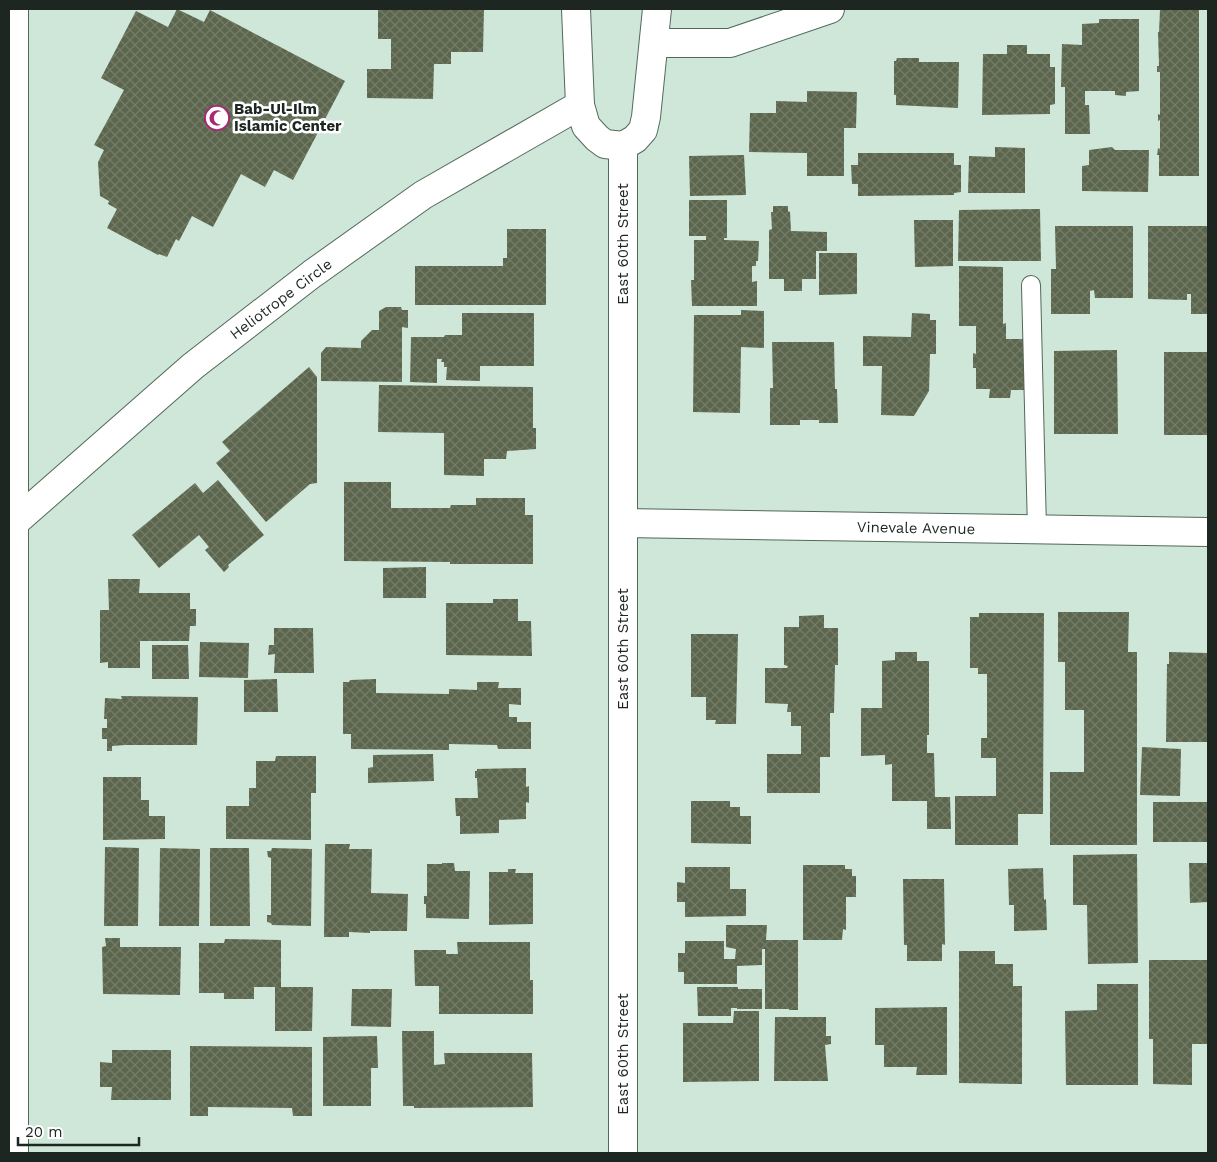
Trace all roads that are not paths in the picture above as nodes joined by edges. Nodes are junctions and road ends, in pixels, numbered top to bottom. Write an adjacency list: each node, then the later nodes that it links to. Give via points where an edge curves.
1 (14, 9): 8 (street)
2 (576, 9): 6 (street)
3 (657, 9): 5 (street)
4 (830, 9): 5 (street, via 730,43)
5 (654, 43): 7 (street, via 643,130)
6 (580, 104): 7 (street, via 586,126 596,138 605,144); 12 (street, Heliotrope Circle, via 424,195 312,274 193,366)
7 (623, 146): 11 (street, East 60th Street)
8 (11, 209): 10 (street)
9 (1031, 285): 13 (lane)
10 (11, 325): 12 (street)
11 (623, 523): 13 (street, Vinevale Avenue); 16 (street, East 60th Street)
12 (12, 526): 15 (street)
13 (1038, 530): 14 (street, Vinevale Avenue)
14 (1208, 532)
15 (14, 1153)
16 (624, 1153)

